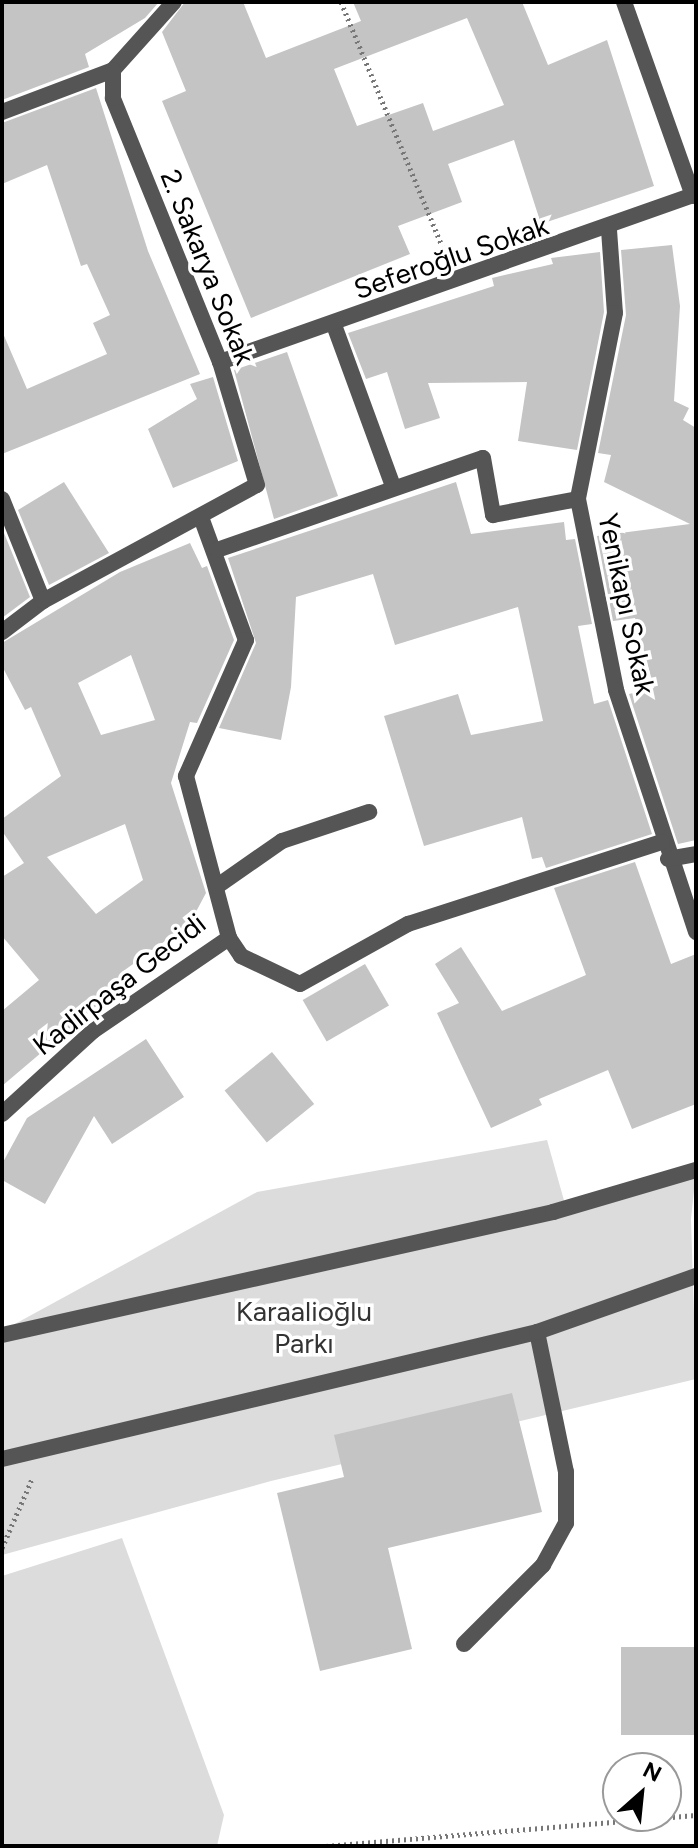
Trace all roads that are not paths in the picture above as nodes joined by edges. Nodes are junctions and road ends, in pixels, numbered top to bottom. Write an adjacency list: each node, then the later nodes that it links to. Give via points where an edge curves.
1 (174, 2): 3 (street)
2 (624, 2): 5 (street)
3 (113, 70): 4 (street); 8 (street, 2. Sakarya Sokak, via 113,98)
4 (2, 112)
5 (695, 195): 6 (street, Seferoğlu Sokak)
6 (609, 230): 7 (street, Seferoğlu Sokak); 11 (street, Yenikapı Sokak, via 615,313)
7 (334, 325): 8 (street, Seferoğlu Sokak); 9 (street)
8 (220, 362): 12 (street, 2. Sakarya Sokak, via 257,485)
9 (393, 486): 11 (street, via 483,458 493,515); 13 (street)
10 (2, 499): 14 (street)
11 (578, 499): 17 (street, Yenikapı Sokak, via 616,690)
12 (202, 520): 13 (street, Kadirpaşa Gecidi); 14 (street)
13 (217, 550): 20 (street, Kadirpaşa Gecidi, via 246,640 186,776)
14 (43, 601): 15 (street)
15 (2, 632)
16 (369, 812): 20 (street, via 282,841)
17 (662, 842): 19 (street, Yenikapı Sokak); 22 (street, via 408,924 300,984 241,956)
18 (696, 854): 19 (street)
19 (668, 859): 21 (street, Yenikapı Sokak)
20 (216, 887): 22 (street, Kadirpaşa Gecidi)
21 (696, 932)
22 (229, 938): 23 (street, Kadirpaşa Gecidi, via 93,1031)
23 (2, 1114)
24 (696, 1170): 27 (street, via 553,1212)
25 (696, 1276): 26 (street)
26 (537, 1332): 28 (street); 29 (street, via 566,1472 566,1523 543,1565)
27 (2, 1335)
28 (2, 1459)
29 (464, 1644)

